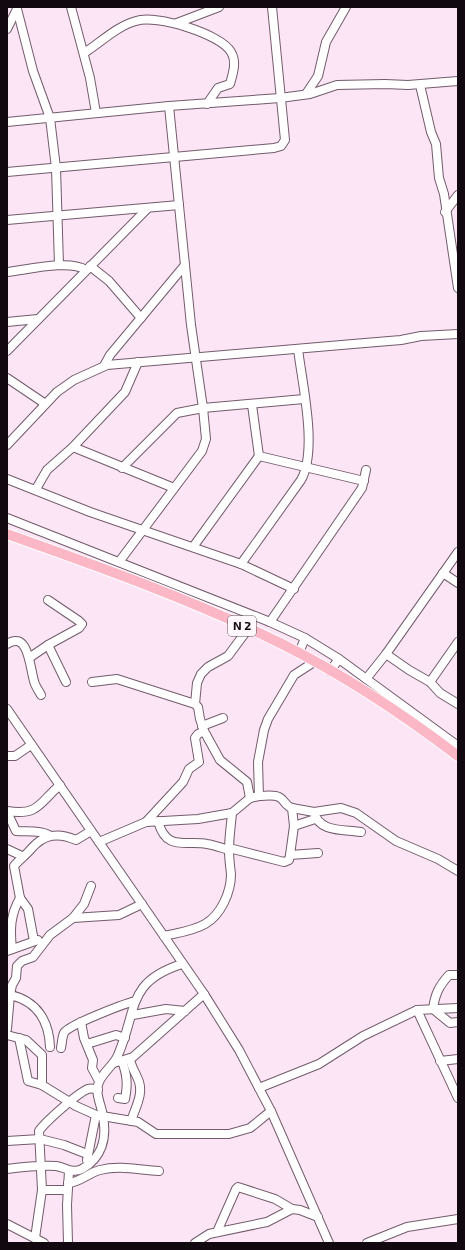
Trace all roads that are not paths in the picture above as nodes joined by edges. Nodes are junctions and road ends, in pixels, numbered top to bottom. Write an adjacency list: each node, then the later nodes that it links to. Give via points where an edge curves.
1 (71, 7): 8 (street)
2 (219, 7): 6 (street)
3 (272, 7): 12 (street)
4 (346, 7): 11 (street, via 326,42 318,76)
5 (18, 8): 7 (street); 16 (street, via 33,71)
6 (176, 23): 8 (street, via 157,19 136,20); 13 (street, via 226,45 234,58 230,84 218,88)
7 (7, 29)
8 (84, 53): 15 (street)
9 (458, 81): 10 (street)
10 (420, 85): 11 (street, via 337,84); 24 (street, via 436,144)
11 (306, 94): 12 (street)
12 (280, 98): 13 (street); 18 (street, via 285,140 278,148)
13 (208, 104): 14 (street)
14 (169, 106): 15 (street); 18 (street)
15 (96, 113): 16 (street)
16 (50, 118): 17 (street); 19 (street)
17 (7, 122)
18 (174, 156): 19 (street); 22 (street)
19 (56, 168): 20 (street); 25 (street)
20 (7, 172)
21 (458, 195): 24 (street)
22 (180, 205): 23 (street); 28 (street)
23 (147, 209): 25 (street); 29 (street)
24 (445, 212): 31 (street)
25 (59, 215): 26 (street); 27 (street)
26 (7, 220)
27 (60, 265): 29 (street); 30 (street)
28 (186, 265): 32 (street); 38 (street)
29 (88, 268): 32 (street, via 109,281); 33 (street)
30 (7, 272)
31 (458, 288)
32 (141, 318): 40 (street)
33 (38, 319): 34 (street); 37 (street)
34 (7, 322)
35 (458, 334): 36 (street)
36 (298, 349): 38 (street); 42 (street)
37 (7, 351)
38 (196, 357): 39 (street); 45 (street)
39 (138, 362): 40 (street); 48 (street, via 125,392)
40 (104, 366): 43 (street, via 74,380)
41 (7, 378): 43 (street)
42 (304, 399): 44 (street); 51 (street, via 308,422)
43 (44, 403): 46 (street)
44 (252, 405): 45 (street); 49 (street)
45 (203, 408): 50 (street, via 177,413); 55 (street, via 206,444)
46 (11, 434): 47 (street)
47 (7, 445)
48 (73, 447): 50 (street); 56 (street, via 47,470)
49 (259, 456): 51 (street); 60 (street)
50 (122, 468): 55 (street)
51 (307, 468): 54 (street); 63 (street)
52 (366, 470): 54 (street)
53 (7, 478): 56 (street)
54 (364, 481): 66 (street, via 362,488)
55 (174, 488): 58 (street)
56 (36, 489): 58 (street)
57 (7, 518): 62 (street)
58 (142, 530): 60 (street); 62 (street)
59 (7, 534): 69 (main road, N 2, via 188,602)
60 (193, 547): 63 (street)
61 (458, 552): 64 (street)
62 (118, 562): 68 (street)
63 (241, 564): 66 (street)
64 (443, 573): 65 (street); 75 (street)
65 (458, 583)
66 (294, 589): 68 (street)
67 (48, 600): 73 (street, via 82,623 79,628)
68 (270, 622): 70 (street)
69 (248, 629): 74 (main road, N 2); 85 (street, via 228,656 201,674 197,683)
70 (305, 638): 74 (street); 77 (street)
71 (458, 643): 83 (street)
72 (7, 644): 76 (street, via 21,643)
73 (48, 645): 76 (street); 81 (street)
74 (299, 653): 78 (main road, N 2)
75 (386, 654): 80 (street); 83 (street)
76 (29, 658): 84 (street, via 34,683)
77 (339, 659): 79 (street); 80 (street)
78 (314, 662): 79 (main road, N 2); 95 (street, via 294,675 266,725)
79 (330, 671): 93 (main road, N 2, via 399,714)
80 (366, 678): 91 (street)
81 (66, 682)
82 (92, 682): 85 (street, via 117,679)
83 (430, 682): 86 (street)
84 (41, 695)
85 (195, 704): 89 (street)
86 (458, 704)
87 (8, 711): 90 (street)
88 (223, 718): 89 (street)
89 (203, 728): 95 (street, via 220,760 248,784); 100 (street, via 195,738 198,762 189,769 183,782)
90 (31, 745): 92 (street, via 15,756); 94 (street)
91 (458, 746)
92 (7, 756)
93 (458, 756)
94 (60, 785): 97 (street, via 41,806 18,812); 103 (street)
95 (254, 797): 96 (street, via 277,796); 98 (street)
96 (292, 808): 99 (street); 102 (street)
97 (7, 811): 105 (street, via 16,831 42,831)
98 (232, 813): 101 (street); 108 (street)
99 (314, 815): 102 (street); 104 (street, via 322,826 330,829); 113 (street, via 341,808 356,813 396,841 438,859)
100 (146, 822): 101 (street); 106 (street)
101 (158, 822): 108 (street, via 163,833 173,842 189,845 208,844)
102 (294, 826): 110 (street)
103 (91, 831): 105 (street, via 76,840 66,836); 106 (street)
104 (361, 832)
105 (49, 835): 111 (street, via 38,841)
106 (99, 842): 116 (street)
107 (7, 849): 111 (street)
108 (229, 849): 110 (street, via 284,862 289,860); 118 (street, via 230,885 222,905 213,918 198,928)
109 (318, 853): 110 (street)
110 (290, 855)
111 (22, 856): 112 (street)
112 (10, 866): 115 (street)
113 (458, 871)
114 (91, 886): 117 (street, via 84,904)
115 (20, 898): 120 (street, via 28,909); 121 (street, via 10,922)
116 (142, 904): 117 (street, via 119,915); 118 (street)
117 (73, 918): 119 (street)
118 (164, 936): 122 (street)
119 (46, 939): 120 (street); 124 (street, via 32,957 18,964 16,978)
120 (34, 941): 121 (street)
121 (10, 950)
122 (182, 964): 125 (street); 127 (street, via 154,976 143,986)
123 (458, 975): 129 (street, via 449,975 439,987 434,996)
124 (9, 985): 126 (street)
125 (204, 994): 131 (street); 147 (street)
126 (10, 995): 135 (street); 141 (street, via 22,998 43,1017 48,1029)
127 (135, 1001): 132 (street); 133 (street)
128 (458, 1008): 129 (street)
129 (433, 1009): 130 (street); 134 (street, via 450,1023)
130 (417, 1010): 143 (street); 147 (street, via 369,1033 319,1064)
131 (185, 1011): 132 (street, via 166,1009); 144 (street, via 142,1051)
132 (133, 1015): 138 (street)
133 (81, 1022): 139 (street); 141 (street, via 64,1032 62,1049)
134 (458, 1022)
135 (7, 1030)
136 (7, 1035): 137 (street)
137 (19, 1038): 140 (street); 145 (street, via 28,1082)
138 (124, 1038): 139 (street, via 116,1035); 144 (street)
139 (87, 1044): 146 (street)
140 (34, 1046): 141 (street); 145 (street, via 43,1056)
141 (50, 1047)
142 (458, 1059): 143 (street)
143 (440, 1060): 148 (street)
144 (122, 1061): 146 (street); 149 (street, via 128,1075 128,1085 125,1098); 153 (street, via 132,1068 138,1078 140,1097)
145 (42, 1085): 150 (street)
146 (98, 1085): 150 (street); 152 (street)
147 (259, 1088): 151 (street)
148 (458, 1097)
149 (118, 1098)
150 (69, 1101): 152 (street); 154 (street, via 42,1127)
151 (271, 1111): 153 (street, via 250,1128 229,1134 156,1134 142,1124); 165 (street)
152 (100, 1116): 153 (street); 156 (street); 158 (street, via 104,1145)
153 (131, 1121)
154 (40, 1139): 155 (street); 156 (street); 157 (street)
155 (7, 1142)
156 (87, 1154): 158 (street)
157 (42, 1166): 159 (street); 160 (street, via 57,1166); 163 (street)
158 (86, 1166): 160 (street)
159 (7, 1169)
160 (69, 1171): 162 (street)
161 (158, 1171): 162 (street, via 128,1167 100,1170)
162 (68, 1187): 163 (street); 171 (street)
163 (42, 1190): 169 (street)
164 (292, 1209): 165 (street); 168 (street, via 267,1222); 168 (street, via 275,1199 238,1187)
165 (318, 1217): 173 (street)
166 (458, 1219): 174 (street, via 407,1227)
167 (7, 1224): 169 (street)
168 (218, 1232): 172 (street, via 209,1234)
169 (35, 1238): 170 (street)
170 (44, 1243)
171 (68, 1243)
172 (195, 1243)
173 (329, 1243)
174 (367, 1243)

